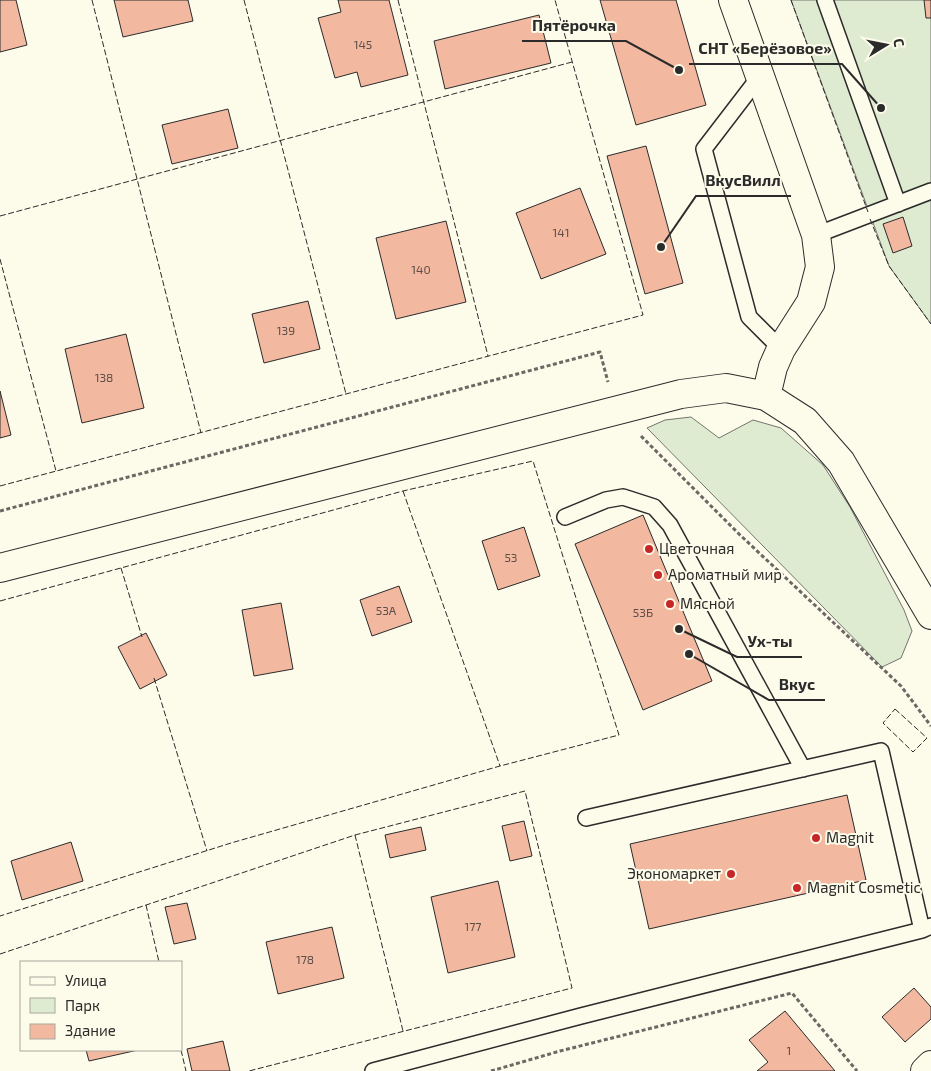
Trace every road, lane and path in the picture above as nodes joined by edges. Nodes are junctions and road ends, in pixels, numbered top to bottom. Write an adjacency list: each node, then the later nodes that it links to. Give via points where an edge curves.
1 (733, 0): 3 (street)
2 (825, 0): 5 (lane)
3 (760, 76): 6 (street); 7 (lane, via 704,149 749,318)
4 (931, 191): 5 (lane)
5 (898, 204): 6 (lane)
6 (816, 235): 7 (street, via 820,267 810,302)
7 (781, 349): 8 (street)
8 (766, 396): 9 (street, via 726,388 681,394); 13 (street, via 805,421 841,462)
9 (616, 410): 10 (path, via 600,352); 12 (street); 14 (path, via 738,534 901,686)
10 (0, 512)
11 (565, 517): 15 (lane, via 606,500 623,497 654,507 670,525)
12 (0, 568)
13 (931, 615)
14 (931, 726)
15 (803, 769): 16 (lane); 17 (lane, via 881,751)
16 (586, 818)
17 (926, 928): 19 (lane)
18 (931, 1065): 22 (street)
19 (373, 1071)
20 (491, 1071): 21 (path, via 792,993)
21 (856, 1071)
22 (925, 1071)

